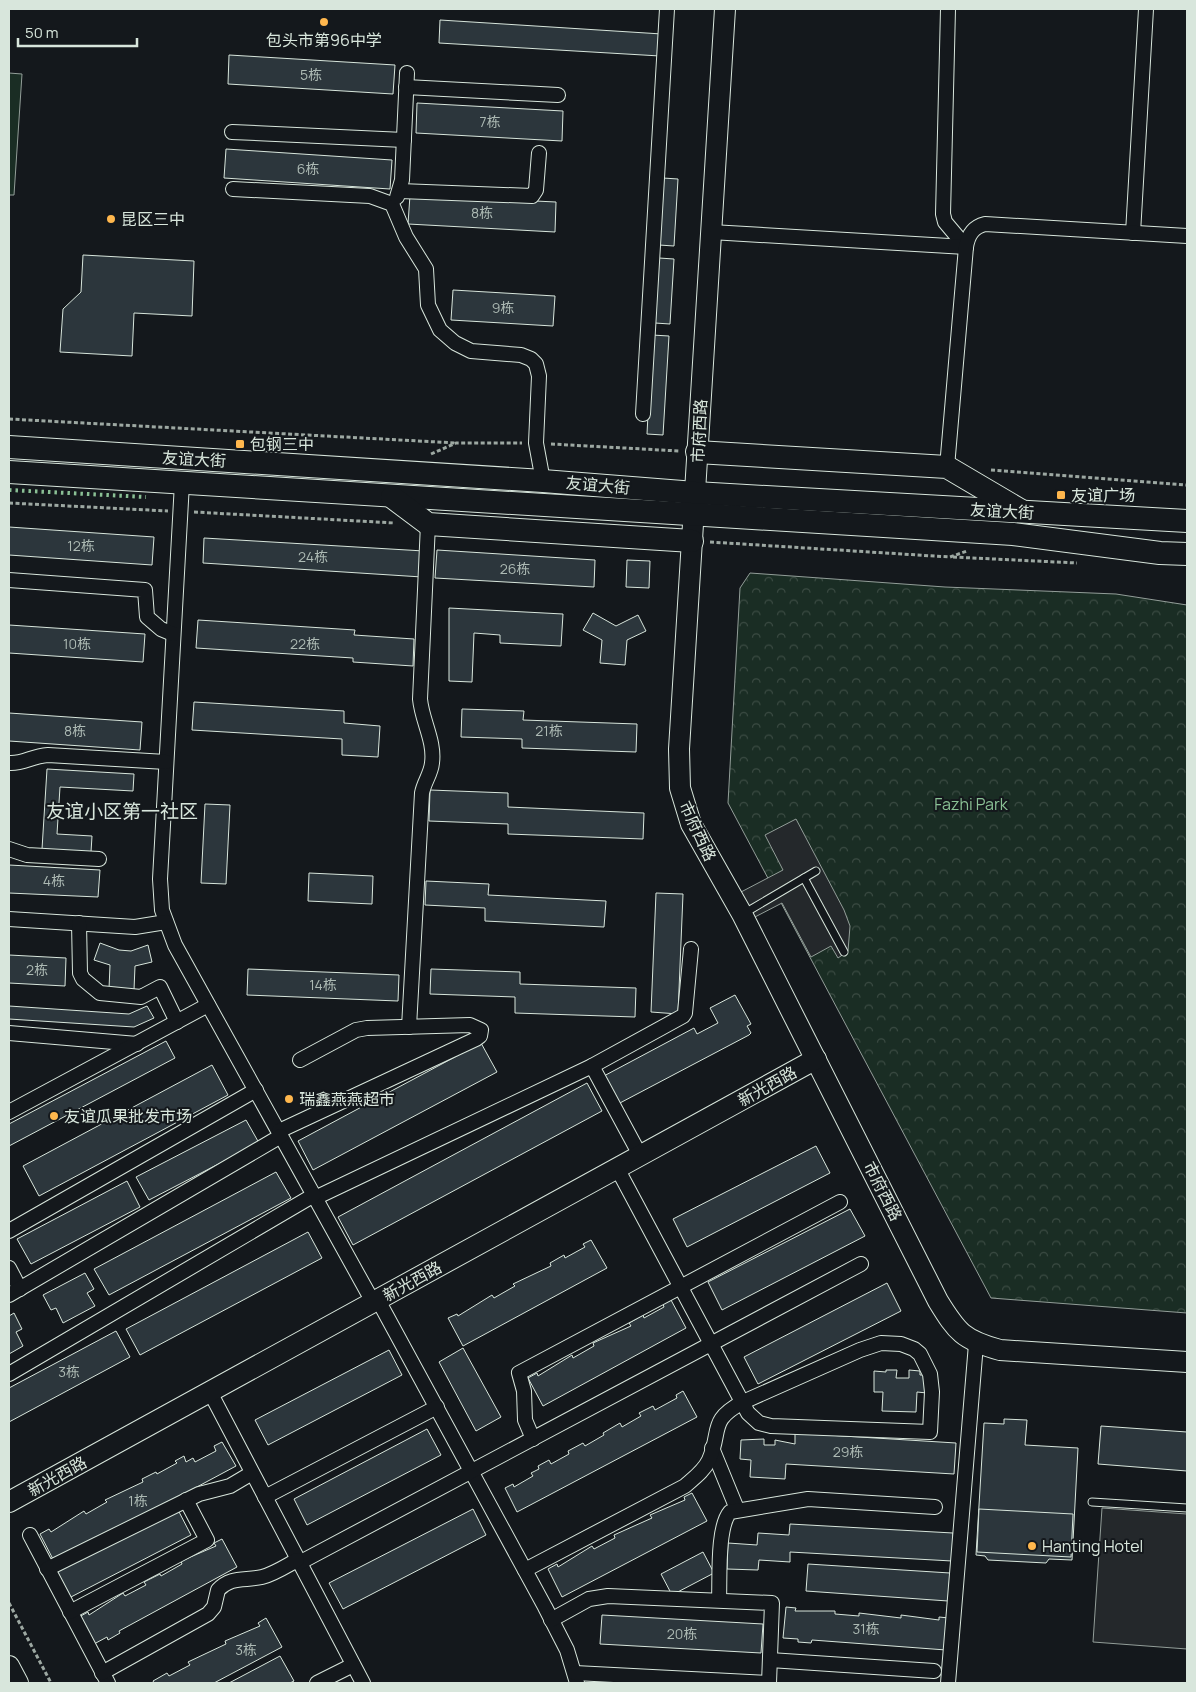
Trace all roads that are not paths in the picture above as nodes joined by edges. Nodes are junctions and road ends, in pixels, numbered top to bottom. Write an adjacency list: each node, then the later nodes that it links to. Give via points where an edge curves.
1 (667, 9): 16 (street)
2 (725, 9): 12 (street, 市府西路)
3 (948, 9): 15 (street, via 942,214)
4 (1146, 9): 13 (street)
5 (558, 95): 7 (street, via 406,80)
6 (232, 132): 7 (street)
7 (404, 140): 10 (street)
8 (539, 153): 10 (street, via 536,190 532,196)
9 (233, 189): 11 (street, via 370,196)
10 (400, 191): 11 (street)
11 (392, 204): 21 (street, via 406,237 426,269 428,305 440,330 471,351 521,355 536,364 539,376 536,443)
12 (711, 232): 15 (street); 18 (street, 市府西路)
13 (1133, 233): 14 (street); 15 (street, via 985,224 973,230)
14 (1187, 236)
15 (966, 247): 19 (street)
16 (644, 414)
17 (9, 447): 21 (main road, 友谊大街)
18 (698, 452): 19 (main road); 23 (street, 市府西路)
19 (947, 466): 25 (main road)
20 (9, 472): 22 (main road, 友谊大街)
21 (543, 480): 23 (main road, 友谊大街)
22 (182, 483): 24 (main road, 友谊大街); 34 (street)
23 (695, 494): 25 (main road, 友谊大街); 26 (street, 市府西路)
24 (392, 497): 26 (main road, 友谊大街); 28 (main road)
25 (1023, 512): 27 (main road, 友谊大街)
26 (694, 516): 29 (street, 市府西路); 30 (main road, 友谊大街, via 1013,534)
27 (1187, 522)
28 (428, 524): 29 (main road); 49 (street, via 420,699 433,757 422,793)
29 (692, 541): 41 (street, 市府西路, via 679,749 680,788 686,812 699,840)
30 (1160, 553): 31 (main road, 友谊大街); 32 (main road)
31 (1187, 554)
32 (1187, 568)
33 (9, 580): 34 (street, via 145,590 148,617 161,629)
34 (173, 634): 35 (street)
35 (166, 762): 36 (street, via 48,755); 43 (street, via 160,895)
36 (9, 763)
37 (9, 849): 38 (street, via 26,855)
38 (99, 860)
39 (816, 871): 40 (lane)
40 (804, 878): 41 (lane); 46 (lane)
41 (742, 914): 52 (street, 市府西路)
42 (9, 919): 44 (street)
43 (166, 922): 44 (street, via 140,927); 47 (street)
44 (79, 923): 48 (street, via 80,973 83,980 100,994 136,997 160,987)
45 (691, 949): 54 (street, via 683,1016)
46 (844, 952)
47 (208, 1005): 48 (street); 55 (street)
48 (177, 1022): 51 (street)
49 (409, 1027): 53 (street, via 356,1030); 57 (street, via 470,1025 477,1026 481,1033)
50 (9, 1033): 51 (street)
51 (137, 1044): 56 (street)
52 (816, 1059): 58 (street, 新光西路); 69 (street, 市府西路, via 938,1301 955,1329)
53 (300, 1060)
54 (592, 1066): 58 (street); 60 (street)
55 (256, 1090): 57 (street); 62 (street)
56 (9, 1112)
57 (280, 1134): 60 (street); 66 (street)
58 (640, 1155): 59 (street, 新光西路)
59 (617, 1168): 65 (street); 67 (street, 新光西路)
60 (315, 1196): 67 (street); 71 (street)
61 (840, 1202): 65 (street)
62 (9, 1231)
63 (861, 1264): 68 (street)
64 (9, 1268): 66 (street)
65 (680, 1285): 68 (street); 75 (street, via 519,1373 524,1391 525,1420)
66 (14, 1292)
67 (375, 1301): 72 (street, 新光西路); 74 (street)
68 (712, 1343): 73 (street); 75 (street)
69 (976, 1344): 70 (street, 市府西路, via 1000,1350); 103 (street)
70 (1187, 1362)
71 (9, 1374)
72 (210, 1392): 78 (street); 81 (street, 新光西路)
73 (743, 1402): 73 (street, via 881,1343 901,1344 914,1349 927,1367 932,1385 930,1432 771,1426 753,1420); 76 (street, via 719,1421)
74 (437, 1407): 77 (street); 79 (street)
75 (533, 1439): 77 (street)
76 (712, 1448): 85 (street); 89 (street, via 705,1468 685,1486)
77 (473, 1471): 87 (street); 89 (street)
78 (252, 1473): 79 (street); 80 (street, via 230,1486)
79 (265, 1497): 87 (street)
80 (186, 1500): 88 (street); 91 (street, via 207,1540)
81 (9, 1502)
82 (1092, 1502): 84 (lane)
83 (935, 1507): 85 (street, via 808,1499)
84 (1187, 1508)
85 (737, 1509): 90 (street, via 730,1512 724,1523)
86 (30, 1535): 88 (street)
87 (298, 1561): 94 (street); 97 (street, via 269,1574 228,1582 218,1590 214,1607 208,1614)
88 (48, 1569): 91 (street)
89 (525, 1570): 92 (street)
90 (719, 1599): 92 (street, via 599,1597 589,1599); 93 (street, via 772,1603)
91 (70, 1612): 97 (street)
92 (551, 1620): 98 (street)
93 (770, 1660): 96 (street); 102 (street)
94 (353, 1665): 100 (street); 101 (street)
95 (9, 1666): 99 (street)
96 (934, 1671)
97 (105, 1678)
98 (576, 1678): 102 (street)
99 (18, 1683)
100 (317, 1683)
101 (363, 1683)
102 (768, 1683)
103 (948, 1683)

